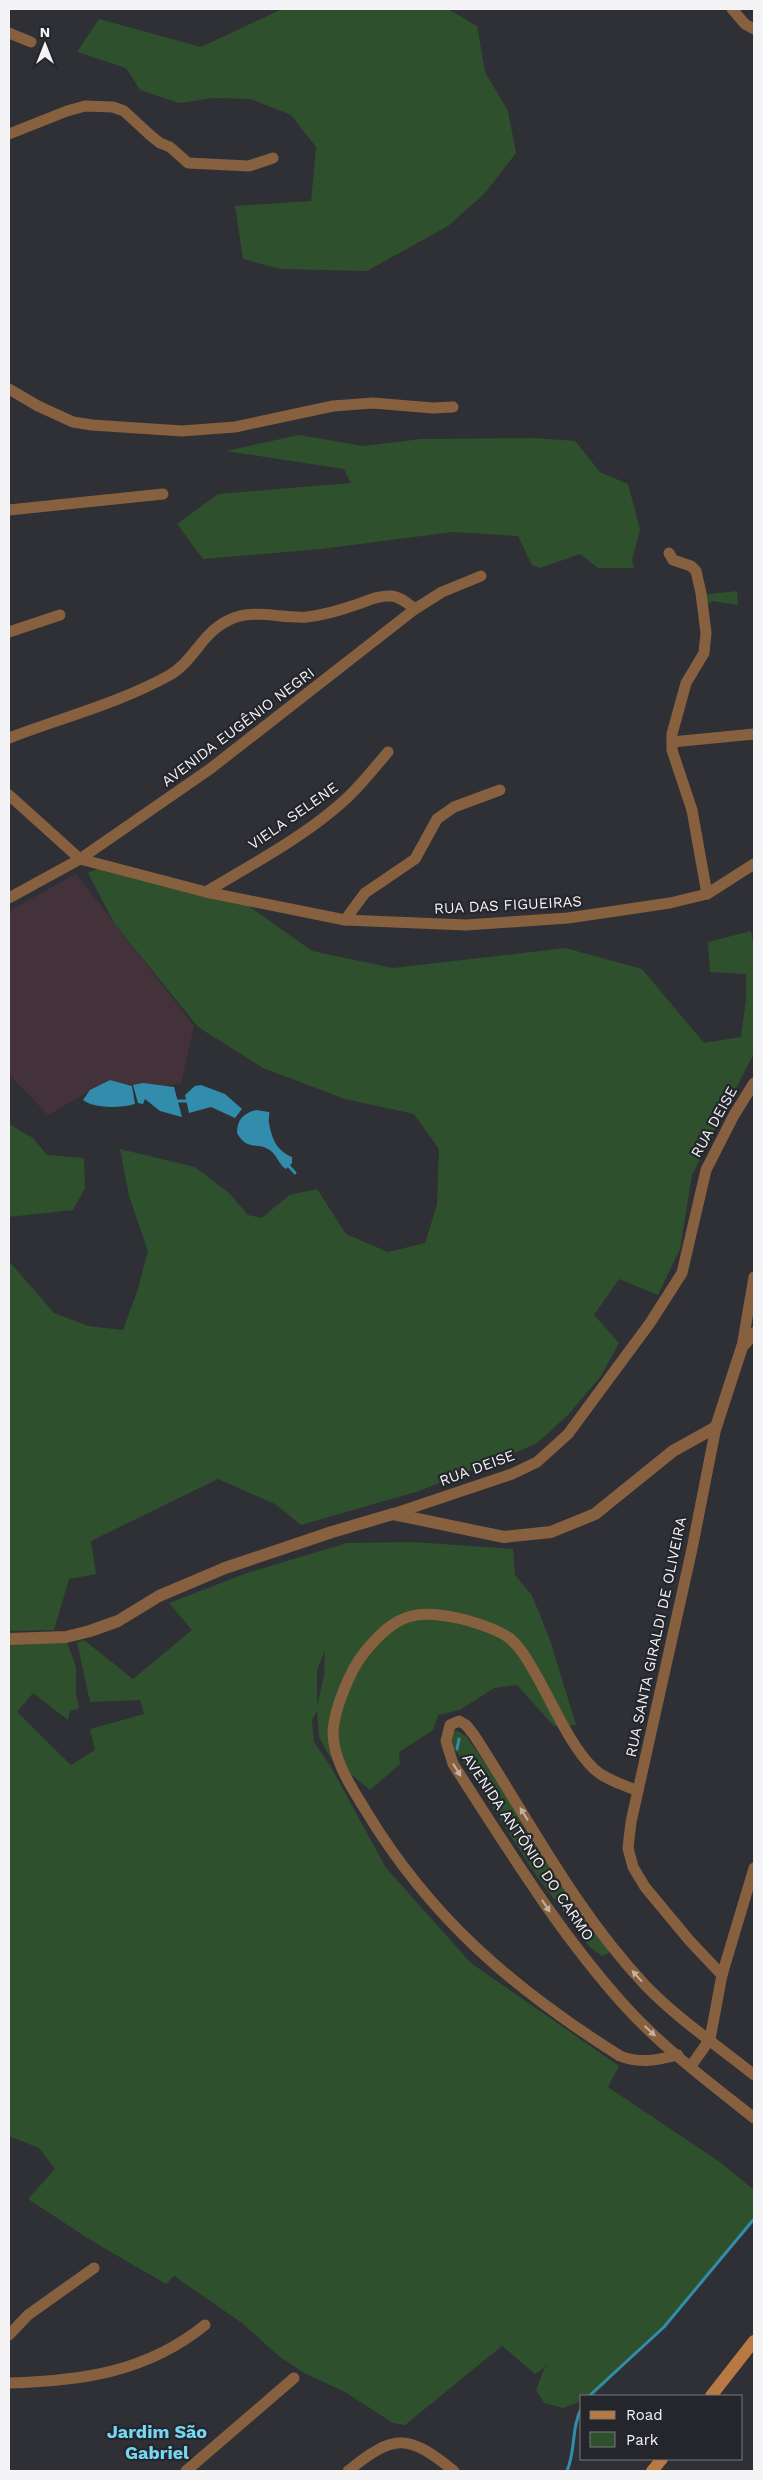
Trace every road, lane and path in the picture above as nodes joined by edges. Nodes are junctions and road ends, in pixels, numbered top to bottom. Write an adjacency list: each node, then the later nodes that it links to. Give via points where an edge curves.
1 (732, 9): 2 (street, via 744,24)
2 (754, 29)
3 (9, 33): 4 (street)
4 (32, 42)
5 (9, 134): 6 (street, via 67,111 98,106 124,111 188,163 249,166)
6 (273, 158)
7 (9, 388): 8 (street, via 73,422 182,432 235,427 333,406)
8 (454, 407)
9 (163, 494): 10 (street)
10 (9, 510)
11 (669, 554): 18 (street, via 673,560 696,571 706,633 704,653 690,674 678,706)
12 (481, 576): 13 (street, AVENIDA EUGÊNIO NEGRI, via 442,592)
13 (415, 609): 17 (street, via 394,596 378,596 307,617 242,615 217,627 198,644 187,662 168,676); 22 (street, AVENIDA EUGÊNIO NEGRI, via 210,769)
14 (60, 615): 15 (street)
15 (9, 632)
16 (754, 734): 18 (street)
17 (9, 738)
18 (672, 742): 25 (street, via 692,810)
19 (388, 752): 24 (street, VIELA SELENE, via 332,810)
20 (500, 790): 27 (street, via 454,807 437,819 415,859 365,893)
21 (9, 795): 22 (street)
22 (80, 859): 24 (street, RUA DAS FIGUEIRAS); 26 (street, AVENIDA EUGÊNIO NEGRI)
23 (754, 864): 25 (street, RUA DAS FIGUEIRAS)
24 (206, 892): 27 (street, RUA DAS FIGUEIRAS)
25 (707, 894): 27 (street, RUA DAS FIGUEIRAS, via 670,903 536,921 466,925)
26 (9, 898)
27 (345, 920)
28 (754, 1083): 33 (street, RUA DEISE, via 706,1170 682,1273 650,1323 568,1434 538,1462 512,1474)
29 (754, 1277): 31 (street, RUA SANTA GIRALDI DE OLIVEIRA)
30 (754, 1333): 31 (street)
31 (742, 1347): 32 (street, RUA SANTA GIRALDI DE OLIVEIRA)
32 (716, 1427): 33 (street, via 673,1451 594,1514 550,1532 504,1536); 35 (street, RUA SANTA GIRALDI DE OLIVEIRA)
33 (393, 1514): 34 (street, RUA DEISE, via 225,1568 159,1596 118,1621 90,1631 66,1637)
34 (9, 1639)
35 (638, 1791): 37 (street, RUA SANTA GIRALDI DE OLIVEIRA, via 628,1848 633,1868 688,1940); 39 (street, via 608,1778 586,1761 524,1654 509,1638 467,1620 420,1615 399,1619 385,1629 352,1670 337,1714 334,1732 338,1758 349,1783 415,1884 477,1951 530,1995 620,2056 643,2061)
36 (754, 1868): 37 (street)
37 (722, 1975): 38 (street)
38 (710, 2039): 39 (street, AVENIDA ANTÔNIO DO CARMO, one-way to 39, via 647,1987 626,1964 574,1894 474,1735 459,1721 450,1725 446,1742 453,1764 556,1922 626,2007); 40 (street); 41 (street, AVENIDA ANTÔNIO DO CARMO)
39 (678, 2055): 40 (street, AVENIDA ANTÔNIO DO CARMO)
40 (691, 2066): 42 (street, AVENIDA ANTÔNIO DO CARMO)
41 (754, 2075)
42 (754, 2118)
43 (94, 2268): 45 (street, via 28,2315)
44 (205, 2325): 48 (street, via 162,2354 128,2367 69,2379)
45 (9, 2335)
46 (754, 2341): 49 (main road)
47 (294, 2378): 51 (street)
48 (9, 2384)
49 (712, 2395)
50 (661, 2460): 54 (main road)
51 (186, 2471)
52 (348, 2471): 53 (street, via 390,2443 402,2441 417,2445)
53 (454, 2471)
54 (652, 2471)

